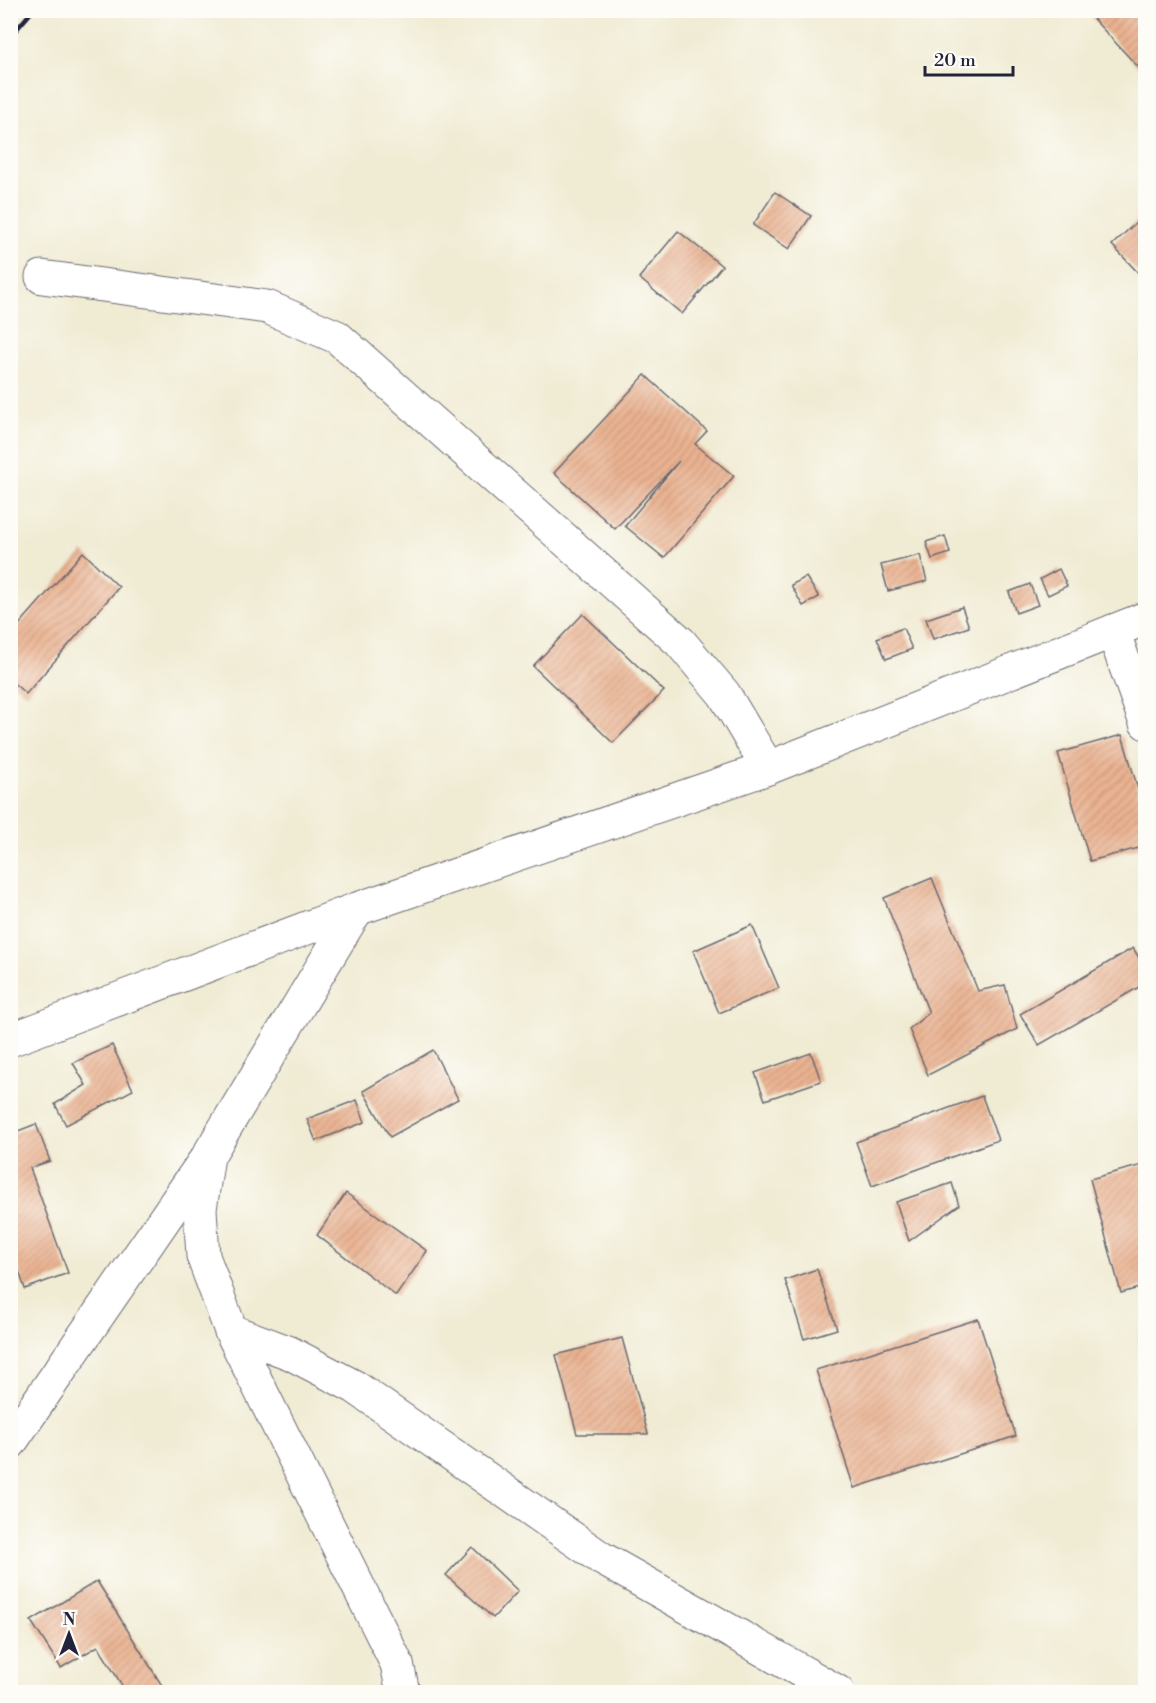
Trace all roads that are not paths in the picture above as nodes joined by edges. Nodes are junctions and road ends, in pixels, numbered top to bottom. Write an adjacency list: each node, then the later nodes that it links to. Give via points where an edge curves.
1 (42, 278): 5 (street, via 267,307 337,337 680,642 724,694)
2 (1146, 618): 3 (street)
3 (1113, 631): 4 (street); 5 (street)
4 (1146, 723)
5 (768, 768): 6 (street)
6 (357, 909): 7 (street); 8 (street)
7 (10, 1040)
8 (208, 1156): 9 (street, via 200,1209 203,1256); 10 (street)
9 (231, 1331): 11 (street, via 397,1664); 12 (street, via 290,1353 355,1387 601,1558)
10 (10, 1443)
11 (404, 1692)
12 (838, 1692)

